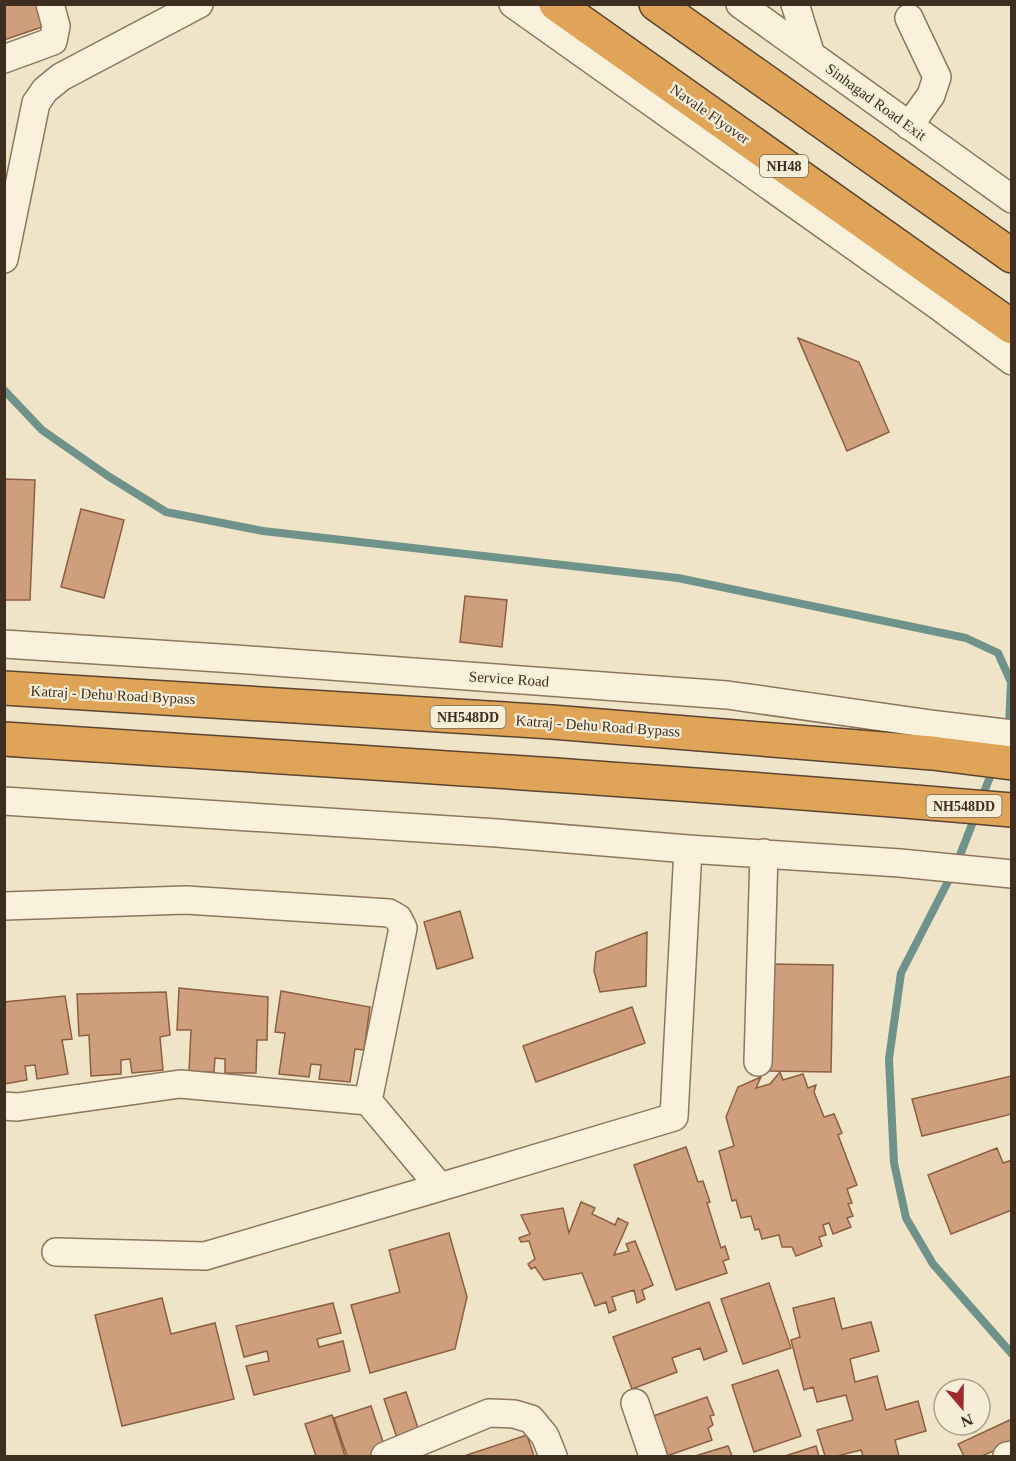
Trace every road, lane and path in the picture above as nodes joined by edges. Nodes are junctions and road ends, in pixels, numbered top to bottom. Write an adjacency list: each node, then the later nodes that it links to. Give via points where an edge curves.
1 (50, 4): 10 (street, via 56,26 53,41)
2 (199, 4): 14 (street, via 61,77 45,90 36,103)
3 (513, 4): 16 (street)
4 (556, 4): 15 (highway, Navale Flyover / NH48)
5 (656, 4): 13 (highway)
6 (740, 4): 9 (street, Sinhagad Road Exit)
7 (795, 4): 9 (street)
8 (909, 18): 11 (street, via 937,77 931,95)
9 (811, 55): 11 (street, Sinhagad Road Exit)
10 (4, 59)
11 (909, 126): 12 (street, Sinhagad Road Exit)
12 (1011, 199)
13 (1011, 256)
14 (4, 259)
15 (1011, 327)
16 (1011, 360)
17 (4, 644): 20 (street, Service Road, via 727,695)
18 (4, 688): 20 (highway, Katraj - Dehu Road Bypass / NH548DD, via 552,722)
19 (1011, 734): 20 (street, Service Road)
20 (931, 739): 22 (highway, Katraj - Dehu Road Bypass / NH548DD)
21 (4, 740): 24 (highway, NH548DD, via 550,774)
22 (1011, 763)
23 (4, 801): 25 (street)
24 (1011, 810)
25 (688, 849): 26 (street); 32 (street, via 674,1117)
26 (764, 853): 27 (street); 29 (street)
27 (1011, 874)
28 (4, 906): 30 (street, via 186,900 389,913 398,918 403,928)
29 (758, 1062)
30 (368, 1101): 31 (street, via 180,1084); 32 (street)
31 (4, 1106)
32 (440, 1187): 33 (street, via 205,1256)
33 (56, 1252)
34 (634, 1403): 38 (street)
35 (1011, 1455): 39 (street)
36 (385, 1456): 37 (street, via 489,1413 531,1419 545,1436)
37 (553, 1456)
38 (653, 1456)
39 (1007, 1456)

